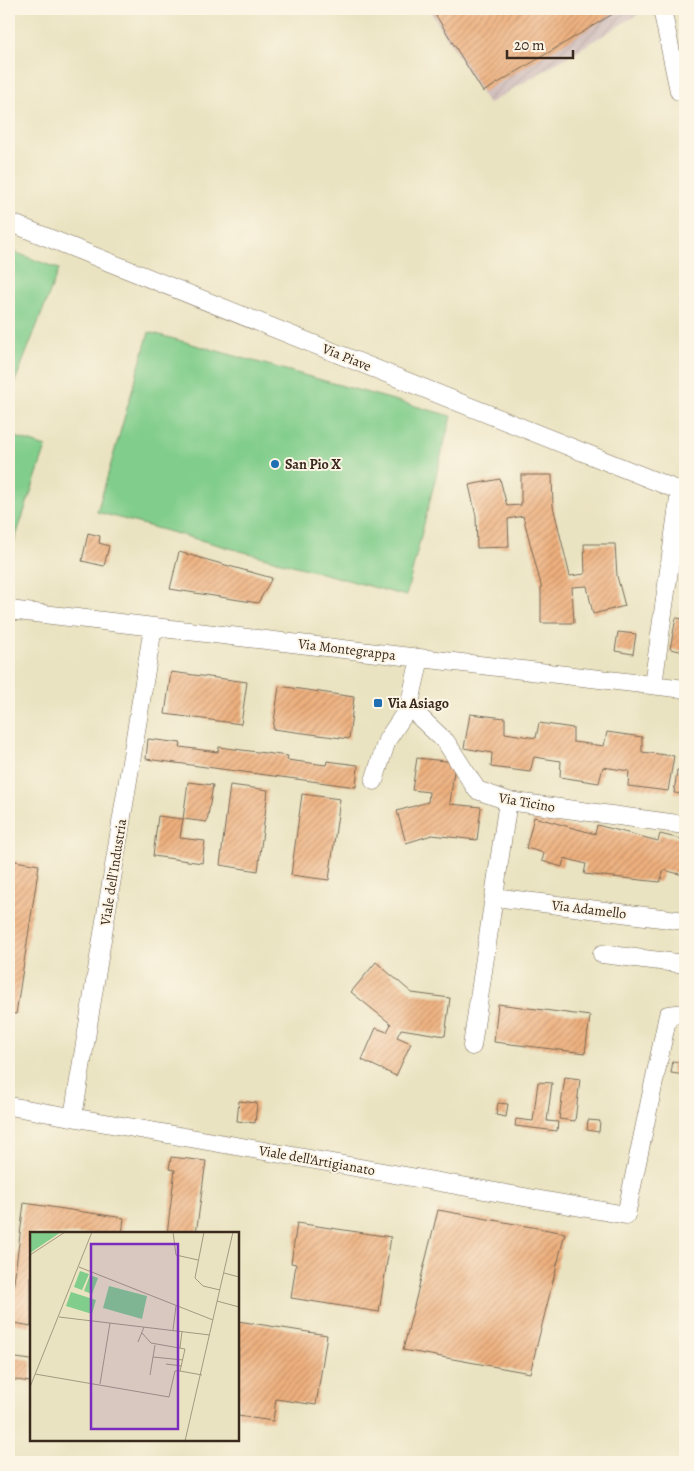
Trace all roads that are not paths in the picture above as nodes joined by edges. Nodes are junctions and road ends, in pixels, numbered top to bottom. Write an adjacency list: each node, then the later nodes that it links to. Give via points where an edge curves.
1 (662, 9): 2 (street, via 679,91)
2 (685, 92)
3 (9, 222): 4 (street, Via Piave)
4 (683, 492): 8 (street)
5 (9, 610): 6 (street, Via Montegrappa)
6 (153, 627): 7 (street, Via Montegrappa); 21 (street, Viale dell'Industria)
7 (420, 658): 8 (street, Via Montegrappa); 10 (street)
8 (653, 685): 9 (street, Via Montegrappa)
9 (685, 688)
10 (409, 707): 11 (street, via 387,740); 12 (street, Via Ticino, via 446,742 476,790)
11 (374, 781)
12 (508, 801): 13 (street, Via Ticino); 14 (street)
13 (685, 825)
14 (494, 897): 15 (street, Via Adamello); 19 (street)
15 (685, 921)
16 (602, 954): 17 (street)
17 (685, 964)
18 (685, 1012): 21 (street, Viale dell'Artigianato, via 668,1015 626,1215)
19 (472, 1046)
20 (9, 1106): 21 (street, Viale dell'Artigianato)
21 (73, 1116)

